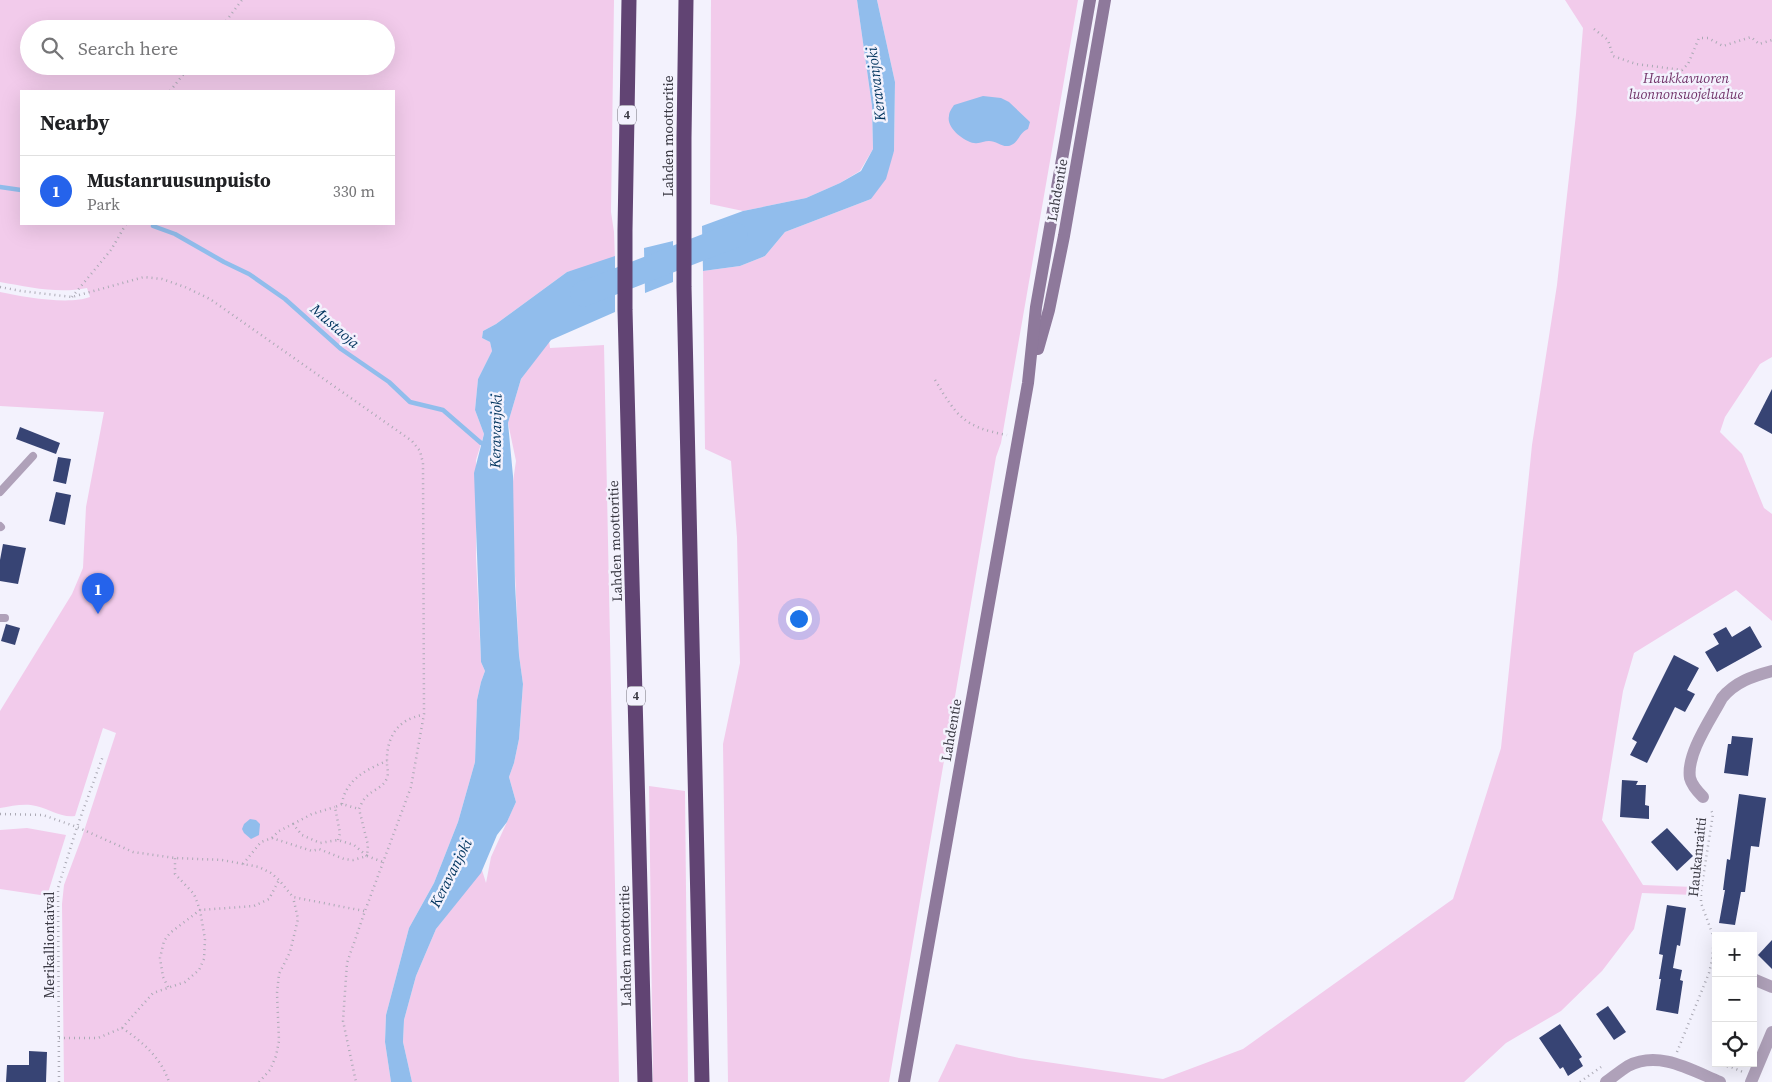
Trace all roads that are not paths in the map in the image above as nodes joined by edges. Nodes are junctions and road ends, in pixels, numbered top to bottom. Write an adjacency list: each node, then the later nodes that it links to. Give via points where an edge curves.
1 (629, 0): 15 (highway, Lahden moottoritie / 4, via 625,310)
2 (686, 0): 16 (highway, Lahden moottoritie, via 684,287)
3 (1090, 0): 5 (main road, Lahdentie)
4 (1105, 0): 6 (main road, Lahdentie)
5 (1059, 171): 6 (street); 7 (main road, Lahdentie, via 1036,307)
6 (1075, 173): 7 (main road, Lahdentie, via 1049,310)
7 (1028, 383): 17 (main road, Lahdentie)
8 (33, 456): 9 (lane)
9 (0, 492)
10 (1772, 671): 11 (street, via 1744,680 1722,698 1692,754 1690,778)
11 (1703, 798)
12 (1757, 980): 13 (street)
13 (1772, 987)
14 (1772, 1032): 20 (street)
15 (645, 1082)
16 (702, 1082)
17 (904, 1082)
18 (1606, 1082): 19 (street, via 1628,1067 1650,1060 1671,1061)
19 (1720, 1082)
20 (1751, 1082)

